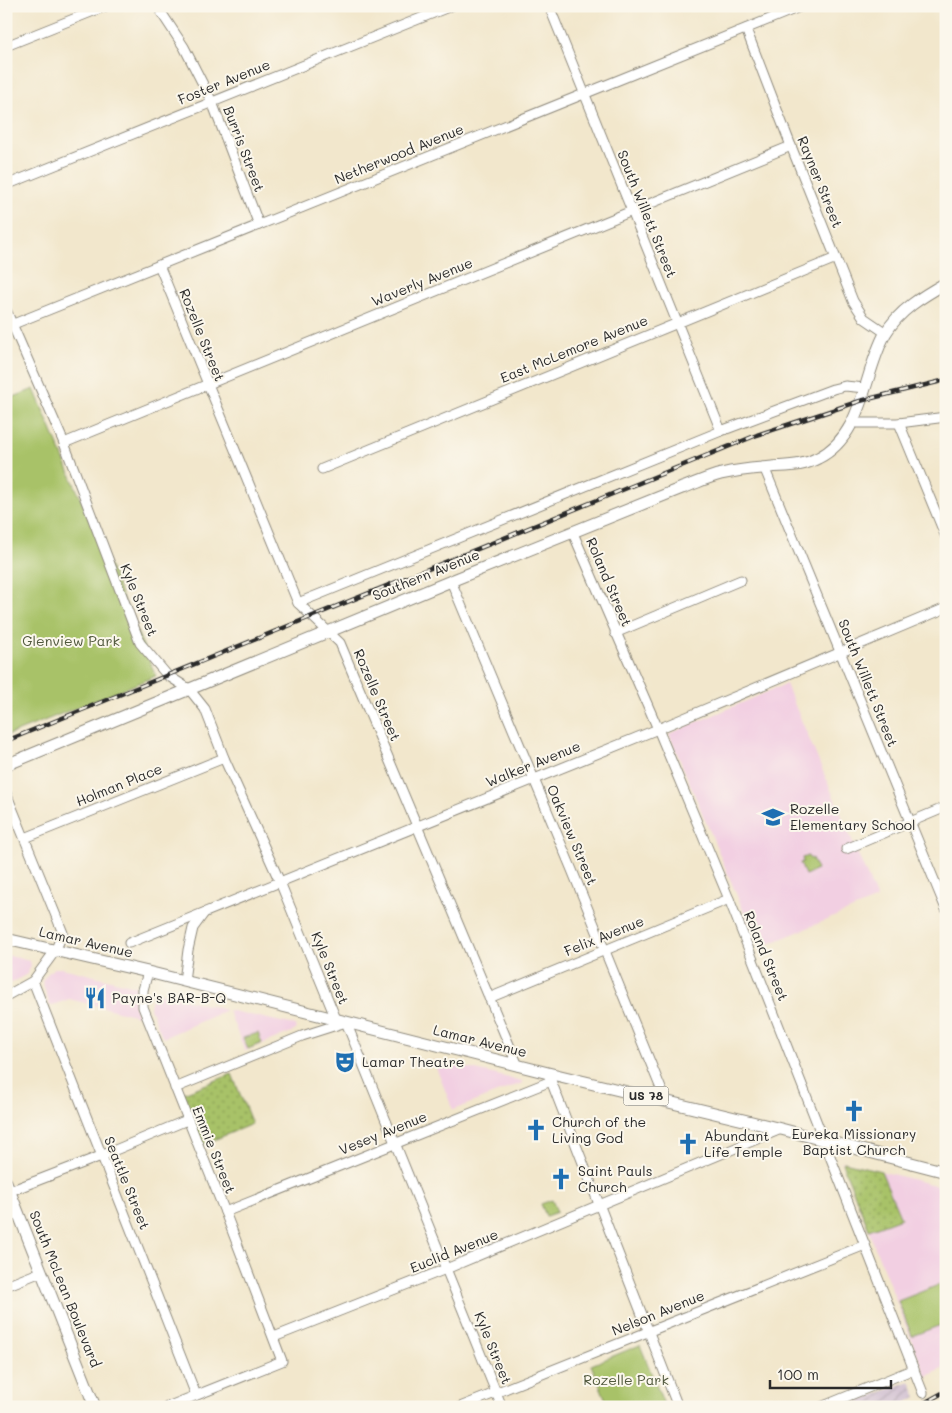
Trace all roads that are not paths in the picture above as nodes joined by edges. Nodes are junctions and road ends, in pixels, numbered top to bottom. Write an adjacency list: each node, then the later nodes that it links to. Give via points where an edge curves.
1 (106, 6): 7 (street)
2 (156, 6): 9 (street, Burris Street, via 184,47)
3 (451, 6): 9 (street, Foster Avenue)
4 (549, 6): 8 (street, South Willett Street)
5 (802, 6): 6 (street, Netherwood Avenue)
6 (746, 29): 8 (street, Netherwood Avenue); 10 (street, Rayner Street)
7 (6, 46)
8 (584, 94): 12 (street, South Willett Street); 13 (street, Netherwood Avenue)
9 (212, 102): 11 (street, Foster Avenue); 13 (street, Burris Street)
10 (791, 146): 12 (street, Waverly Avenue); 14 (street, Rayner Street)
11 (6, 185)
12 (632, 211): 18 (street, South Willett Street); 21 (street, Waverly Avenue)
13 (259, 225): 15 (street, Netherwood Avenue)
14 (836, 258): 18 (street, East McLemore Avenue); 20 (street, Rayner Street, via 864,318)
15 (158, 265): 19 (street, Netherwood Avenue); 21 (street, Rozelle Street)
16 (946, 283): 20 (main road, via 918,299)
17 (6, 310): 19 (street, Kyle Street)
18 (676, 324): 26 (street, South Willett Street); 29 (street, East McLemore Avenue)
19 (9, 326): 27 (street, Kyle Street)
20 (886, 333): 22 (main road)
21 (207, 384): 27 (street, Waverly Avenue); 34 (street, Rozelle Street)
22 (865, 388): 24 (main road, Southern Avenue); 26 (street, Southern Avenue, via 845,386)
23 (946, 417): 25 (street)
24 (853, 423): 25 (street); 28 (main road, Southern Avenue, via 838,444 819,458 800,466)
25 (899, 423): 31 (street)
26 (720, 431): 34 (street, Southern Avenue)
27 (64, 443): 39 (street, Kyle Street, via 140,643 168,674)
28 (764, 467): 30 (main road, Southern Avenue, via 720,474); 38 (street, South Willett Street)
29 (322, 469)
30 (573, 532): 33 (main road, Southern Avenue); 37 (street, Roland Street)
31 (946, 537)
32 (741, 580): 37 (street)
33 (451, 581): 36 (main road, Southern Avenue); 43 (street, Oakview Street)
34 (298, 603): 36 (street, Rozelle Street)
35 (946, 608): 38 (street, Walker Avenue)
36 (328, 632): 39 (main road, Southern Avenue); 47 (street, Rozelle Street, via 340,643)
37 (615, 633): 40 (street, Roland Street)
38 (841, 653): 40 (street, Walker Avenue); 46 (street, South Willett Street)
39 (189, 689): 41 (street, Kyle Street, via 205,709); 42 (main road, Southern Avenue)
40 (658, 729): 43 (street, Walker Avenue); 51 (street, Roland Street)
41 (224, 758): 48 (street, Holman Place); 50 (street, Kyle Street)
42 (6, 765)
43 (534, 778): 47 (street, Walker Avenue); 56 (street, Oakview Street)
44 (6, 794): 48 (street)
45 (946, 807): 46 (street)
46 (911, 822): 49 (street); 52 (street, South Willett Street)
47 (417, 826): 50 (street, Walker Avenue); 62 (street, Rozelle Street)
48 (25, 838): 57 (street, via 63,933)
49 (846, 849)
50 (280, 882): 53 (street, Walker Avenue); 63 (street, Kyle Street)
51 (729, 899): 56 (street, Felix Avenue); 70 (street, Roland Street)
52 (946, 909)
53 (204, 913): 55 (street, Walker Avenue); 60 (street, via 193,928)
54 (6, 939): 57 (main road, Lamar Avenue / US 78)
55 (128, 943)
56 (605, 950): 62 (street, Felix Avenue); 67 (street, Oakview Street)
57 (55, 951): 58 (main road, Lamar Avenue / US 78); 59 (street)
58 (148, 972): 60 (main road, Lamar Avenue / US 78); 66 (street, Emmie Street, via 142,1007)
59 (33, 981): 61 (street); 72 (street, Seattle Street)
60 (184, 981): 63 (main road, Lamar Avenue / US 78)
61 (6, 996)
62 (489, 998): 64 (street, Rozelle Street)
63 (341, 1020): 64 (main road, Lamar Avenue / US 78); 66 (street); 71 (street, Kyle Street)
64 (518, 1066): 65 (main road, Lamar Avenue / US 78)
65 (550, 1077): 67 (main road, Lamar Avenue / US 78); 71 (street, Vesey Avenue); 75 (street)
66 (175, 1088): 68 (street, Emmie Street)
67 (666, 1101): 69 (main road, Lamar Avenue / US 78)
68 (187, 1120): 72 (street); 76 (street, Emmie Street)
69 (781, 1129): 70 (main road, Lamar Avenue / US 78); 75 (street, Euclid Avenue)
70 (825, 1142): 73 (main road, Lamar Avenue / US 78); 77 (street, Roland Street)
71 (395, 1143): 76 (street, Vesey Avenue); 78 (street, Kyle Street)
72 (101, 1156): 74 (street); 86 (street, Seattle Street)
73 (946, 1172)
74 (8, 1187): 79 (main road, South McLean Boulevard)
75 (600, 1206): 78 (street, Euclid Avenue); 81 (street)
76 (225, 1212): 82 (street, Emmie Street)
77 (865, 1245): 81 (street, Nelson Avenue); 83 (street, Roland Street)
78 (446, 1269): 82 (street, Euclid Avenue); 84 (street, Kyle Street)
79 (41, 1272): 80 (street); 87 (main road, South McLean Boulevard)
80 (6, 1286)
81 (648, 1332): 84 (street, Nelson Avenue); 91 (street)
82 (274, 1337): 86 (street, via 282,1361)
83 (914, 1369): 85 (street, Roland Street); 92 (street)
84 (496, 1392): 89 (street, Nelson Avenue); 90 (street, Kyle Street)
85 (924, 1393)
86 (196, 1395): 88 (street)
87 (95, 1407)
88 (167, 1407)
89 (460, 1407)
90 (502, 1407)
91 (678, 1407)
92 (821, 1407)

